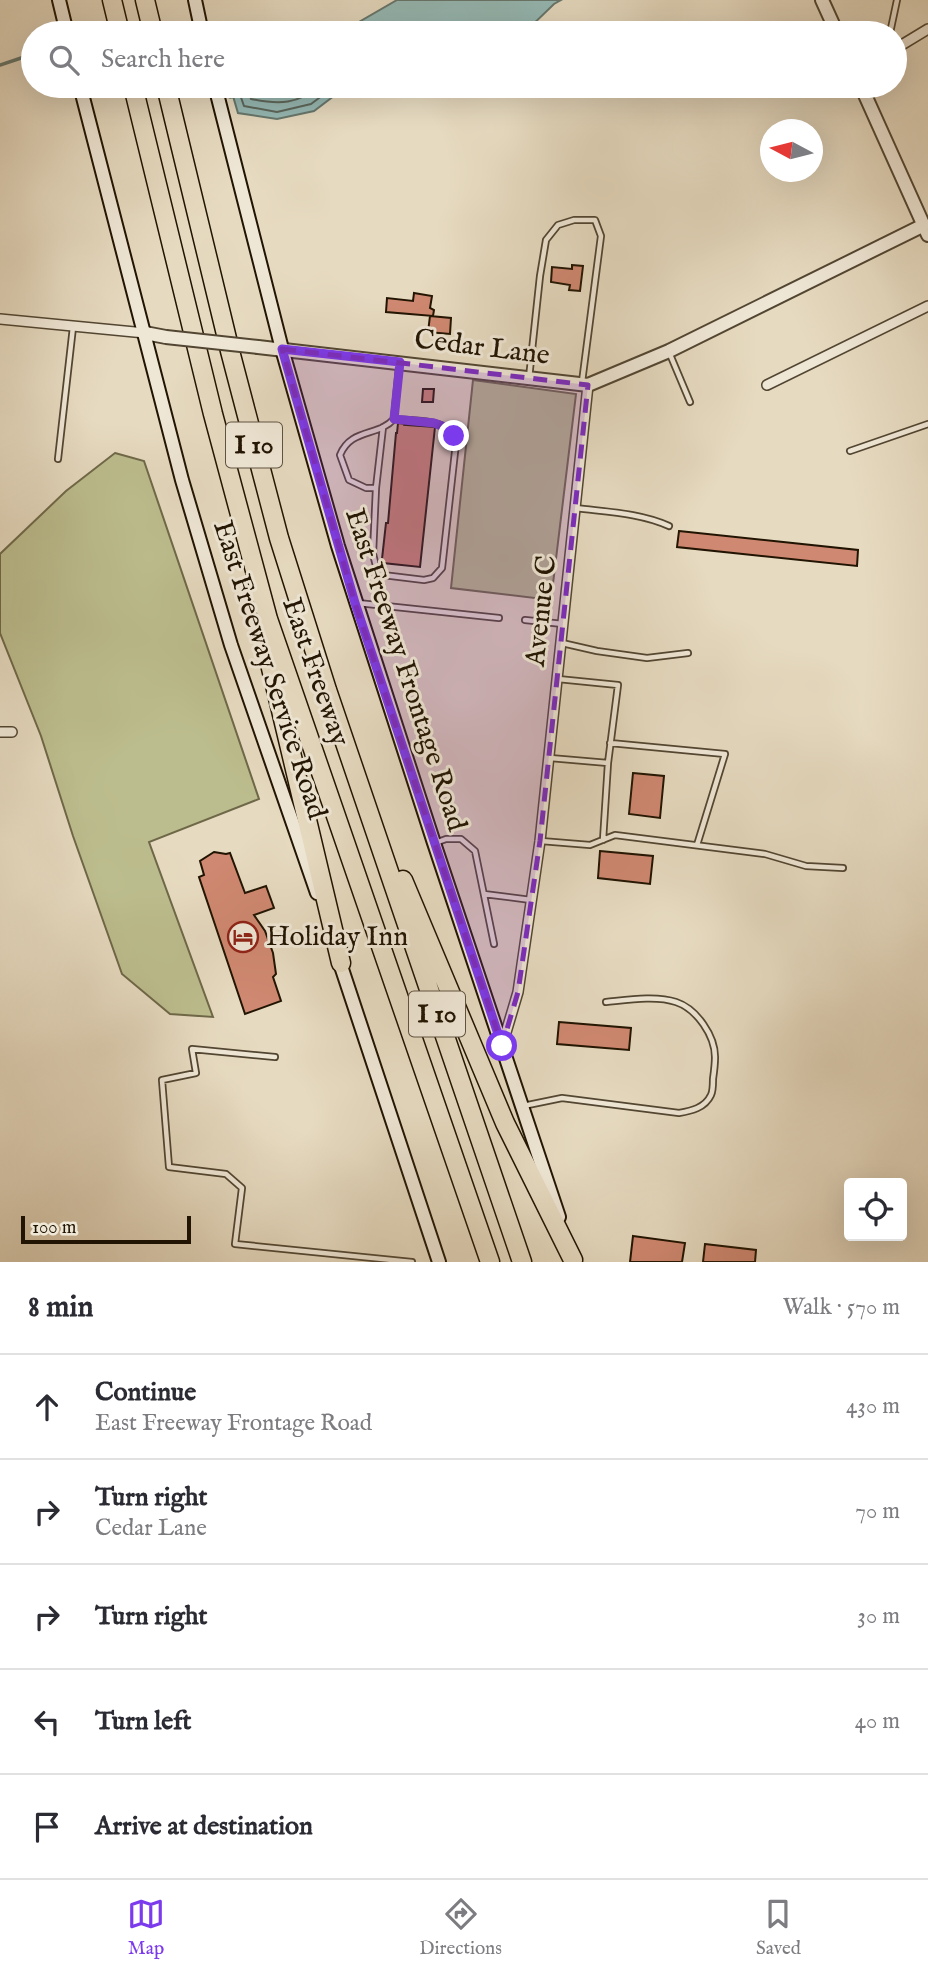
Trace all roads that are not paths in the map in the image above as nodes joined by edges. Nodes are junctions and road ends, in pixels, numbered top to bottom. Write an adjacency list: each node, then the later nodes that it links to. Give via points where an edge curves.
1 (59, 0): 7 (main road)
2 (112, 0): 8 (highway)
3 (145, 0): 9 (highway)
4 (195, 0): 10 (main road)
5 (822, 0): 11 (main road)
6 (897, 0): 12 (lane)
7 (64, 21)
8 (117, 21)
9 (150, 21)
10 (199, 21)
11 (832, 21)
12 (893, 21)
13 (928, 29): 14 (street)
14 (907, 42)
15 (82, 98): 24 (main road, East Freeway Service Road)
16 (136, 98): 42 (highway, East Freeway / I 10)
17 (169, 98): 53 (highway, East Freeway / I 10, via 279,538)
18 (218, 98): 25 (main road, East Freeway Frontage Road)
19 (866, 98): 20 (main road)
20 (926, 230): 26 (main road, Cedar Lane)
21 (928, 306): 30 (street)
22 (0, 318): 23 (street, Cedar Lane)
23 (73, 326): 24 (street, Cedar Lane); 36 (lane)
24 (145, 333): 25 (main road, Cedar Lane, bridge); 62 (main road, East Freeway Service Road, via 231,645)
25 (282, 349): 27 (main road, Cedar Lane); 40 (main road, East Freeway Frontage Road)
26 (669, 351): 29 (main road, Cedar Lane); 31 (lane)
27 (400, 362): 28 (main road, Cedar Lane); 32 (lane)
28 (528, 378): 29 (main road, Cedar Lane); 29 (lane, via 546,240 558,225 595,220 601,236)
29 (585, 385): 38 (street, Avenue C)
30 (767, 385)
31 (690, 401)
32 (394, 419): 34 (lane); 37 (lane, via 447,428 456,443 442,568 433,578 383,575 376,566)
33 (928, 424): 35 (lane)
34 (383, 427): 37 (lane); 37 (lane, via 356,436 344,445 341,455 349,480)
35 (850, 451)
36 (58, 459)
37 (376, 488)
38 (575, 508): 39 (lane, via 633,515); 44 (street, Avenue C)
39 (669, 526)
40 (355, 603): 41 (lane); 56 (main road, East Freeway Frontage Road)
41 (499, 618)
42 (268, 619): 62 (highway, via 270,664); 70 (highway, East Freeway / I 10)
43 (525, 621): 44 (lane)
44 (563, 624): 45 (street, Avenue C)
45 (561, 642): 46 (lane, via 647,658); 47 (street, Avenue C)
46 (688, 653)
47 (557, 679): 50 (lane, via 618,685); 51 (street, Avenue C)
48 (0, 732): 49 (street)
49 (12, 732)
50 (610, 743): 52 (lane); 57 (lane, via 725,754)
51 (549, 758): 52 (lane); 55 (street, Avenue C)
52 (608, 762): 54 (lane)
53 (353, 766): 67 (highway, via 505,1123); 71 (highway, East Freeway / I 10)
54 (603, 840): 55 (lane, via 590,845); 57 (lane, via 615,835)
55 (540, 841): 60 (street, Avenue C)
56 (434, 843): 59 (lane, via 461,839 475,851); 64 (main road, East Freeway Frontage Road)
57 (697, 845): 58 (lane, via 765,854 806,866)
58 (844, 867)
59 (484, 894): 60 (lane); 61 (lane)
60 (531, 900): 64 (street, Avenue C, via 517,1000)
61 (494, 944)
62 (341, 963): 69 (main road, East Freeway Service Road)
63 (606, 1002): 66 (lane, via 674,1001 697,1017 712,1038 715,1056 712,1094 705,1103 679,1113 562,1098)
64 (502, 1046): 66 (main road, East Freeway Frontage Road)
65 (275, 1057): 68 (lane, via 192,1049 196,1073 162,1080 169,1167 226,1174 242,1188 235,1244)
66 (522, 1107): 67 (main road, East Freeway Frontage Road)
67 (574, 1261)
68 (412, 1262)
69 (439, 1262)
70 (490, 1262)
71 (522, 1262)

